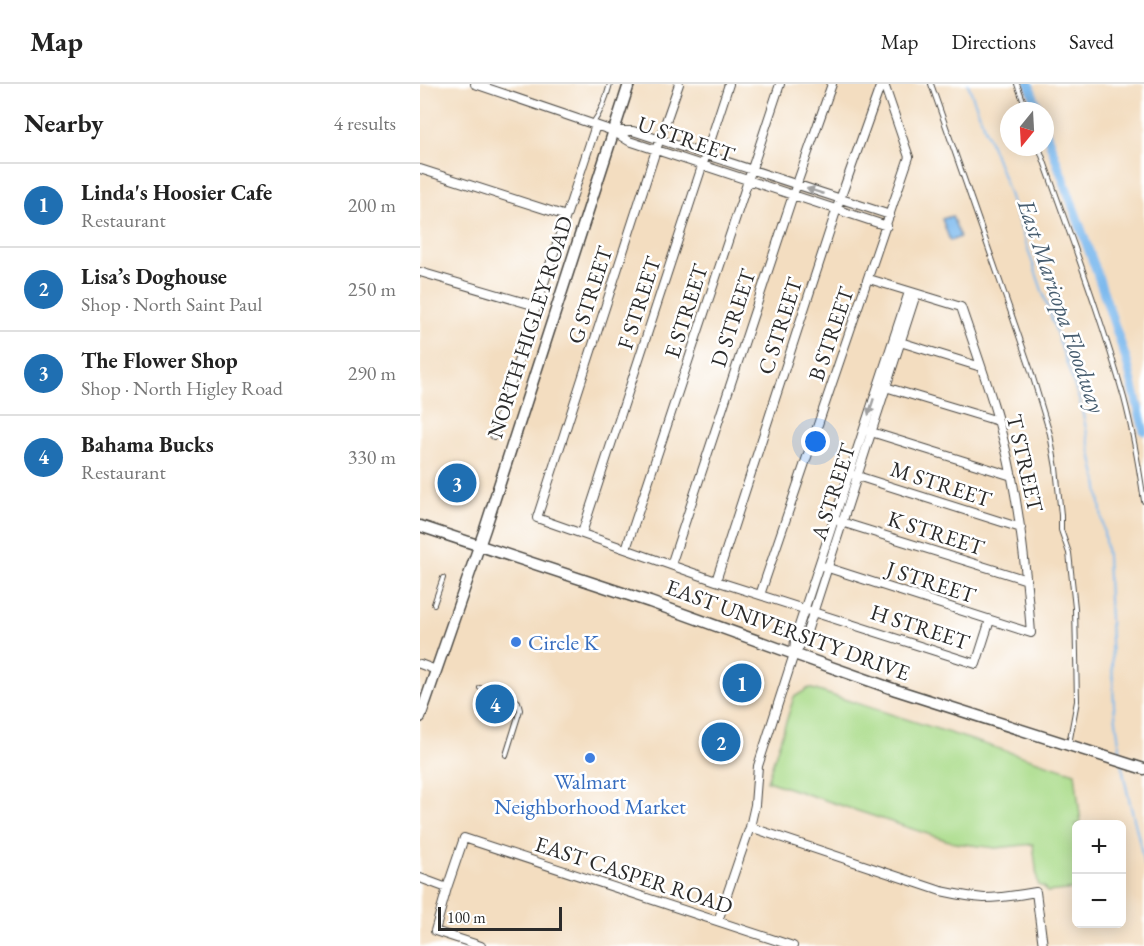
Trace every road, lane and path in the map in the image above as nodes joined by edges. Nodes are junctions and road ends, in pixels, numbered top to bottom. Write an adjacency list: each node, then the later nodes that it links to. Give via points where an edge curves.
1 (476, 84): 12 (street)
2 (610, 84): 12 (lane)
3 (629, 84): 13 (main road, NORTH HIGLEY ROAD)
4 (679, 84): 14 (street, G STREET)
5 (729, 84): 16 (street, F STREET)
6 (780, 84): 20 (street, E STREET)
7 (832, 84): 22 (street, D STREET)
8 (883, 84): 24 (street, C STREET); 26 (street, B STREET, via 909,157)
9 (931, 84): 64 (lane, via 1050,434 1075,608 1077,701)
10 (1017, 84): 11 (lane)
11 (1024, 102)
12 (594, 124): 13 (street); 27 (street, NORTH HIGLEY ROAD)
13 (614, 131): 14 (street, U STREET, via 633,131); 15 (street, U STREET); 46 (main road, NORTH HIGLEY ROAD)
14 (660, 140): 15 (street, G STREET); 16 (street, U STREET)
15 (656, 150): 18 (street, U STREET); 45 (street, G STREET, via 537,518)
16 (706, 155): 18 (street, F STREET); 20 (street, U STREET)
17 (1042, 156): 41 (lane, via 1124,399)
18 (703, 165): 21 (street, U STREET); 45 (street, F STREET)
19 (420, 169): 27 (street)
20 (752, 170): 21 (street, E STREET); 22 (street, U STREET)
21 (748, 180): 23 (street, U STREET); 47 (street, E STREET)
22 (797, 185): 23 (street, D STREET); 24 (street, U STREET, one-way to 22)
23 (793, 195): 25 (street, U STREET); 48 (street, D STREET)
24 (840, 199): 25 (street, C STREET); 26 (street, U STREET)
25 (837, 209): 28 (street, U STREET); 53 (street, C STREET)
26 (890, 215): 28 (street, B STREET)
27 (566, 216): 32 (street, NORTH HIGLEY ROAD)
28 (887, 226): 30 (street, B STREET)
29 (420, 272): 32 (street)
30 (869, 279): 31 (street); 54 (street, B STREET)
31 (913, 293): 33 (street, A STREET); 34 (street, T STREET, via 961,307)
32 (536, 306): 38 (street, NORTH HIGLEY ROAD)
33 (897, 341): 34 (street); 35 (street, A STREET)
34 (981, 367): 36 (street, T STREET)
35 (882, 386): 36 (street); 37 (street, A STREET)
36 (998, 421): 40 (street, T STREET)
37 (868, 431): 39 (street, A STREET); 40 (street)
38 (494, 435)
39 (853, 475): 42 (street, A STREET); 44 (street, M STREET)
40 (1012, 476): 44 (street, T STREET)
41 (1144, 501)
42 (838, 521): 49 (street, A STREET); 50 (street, A STREET); 52 (street, K STREET)
43 (420, 526): 46 (main road, EAST UNIVERSITY DRIVE)
44 (1021, 528): 52 (street, T STREET)
45 (582, 533): 47 (street)
46 (479, 545): 59 (main road, EAST UNIVERSITY DRIVE); 61 (main road, NORTH HIGLEY ROAD)
47 (626, 549): 48 (street)
48 (671, 565): 53 (street)
49 (819, 565): 50 (street, J STREET); 56 (street, A STREET)
50 (828, 567): 56 (street, A STREET); 57 (street, J STREET)
51 (443, 578): 55 (lane)
52 (1027, 580): 58 (street, T STREET)
53 (716, 581): 54 (street)
54 (760, 595): 56 (street)
55 (435, 604)
56 (808, 611): 57 (street, H STREET, via 976,664); 59 (street, A STREET, via 795,638)
57 (990, 620): 58 (street, J STREET)
58 (1031, 633)
59 (794, 654): 64 (main road, EAST UNIVERSITY DRIVE); 67 (street, A STREET, via 758,766)
60 (420, 664): 61 (street)
61 (436, 670): 63 (main road, NORTH HIGLEY ROAD)
62 (480, 688): 65 (lane, via 514,699 520,706)
63 (420, 717)
64 (1069, 745): 66 (main road, EAST UNIVERSITY DRIVE)
65 (506, 755)
66 (1144, 769)
67 (750, 827): 70 (street, A STREET); 73 (street, via 941,891 983,898 1036,892)
68 (420, 878): 69 (street)
69 (447, 888): 70 (street, EAST CASPER ROAD, via 464,838); 71 (street, via 435,931)
70 (718, 921): 72 (street, EAST CASPER ROAD)
71 (481, 946)
72 (792, 946)
73 (1043, 946)

